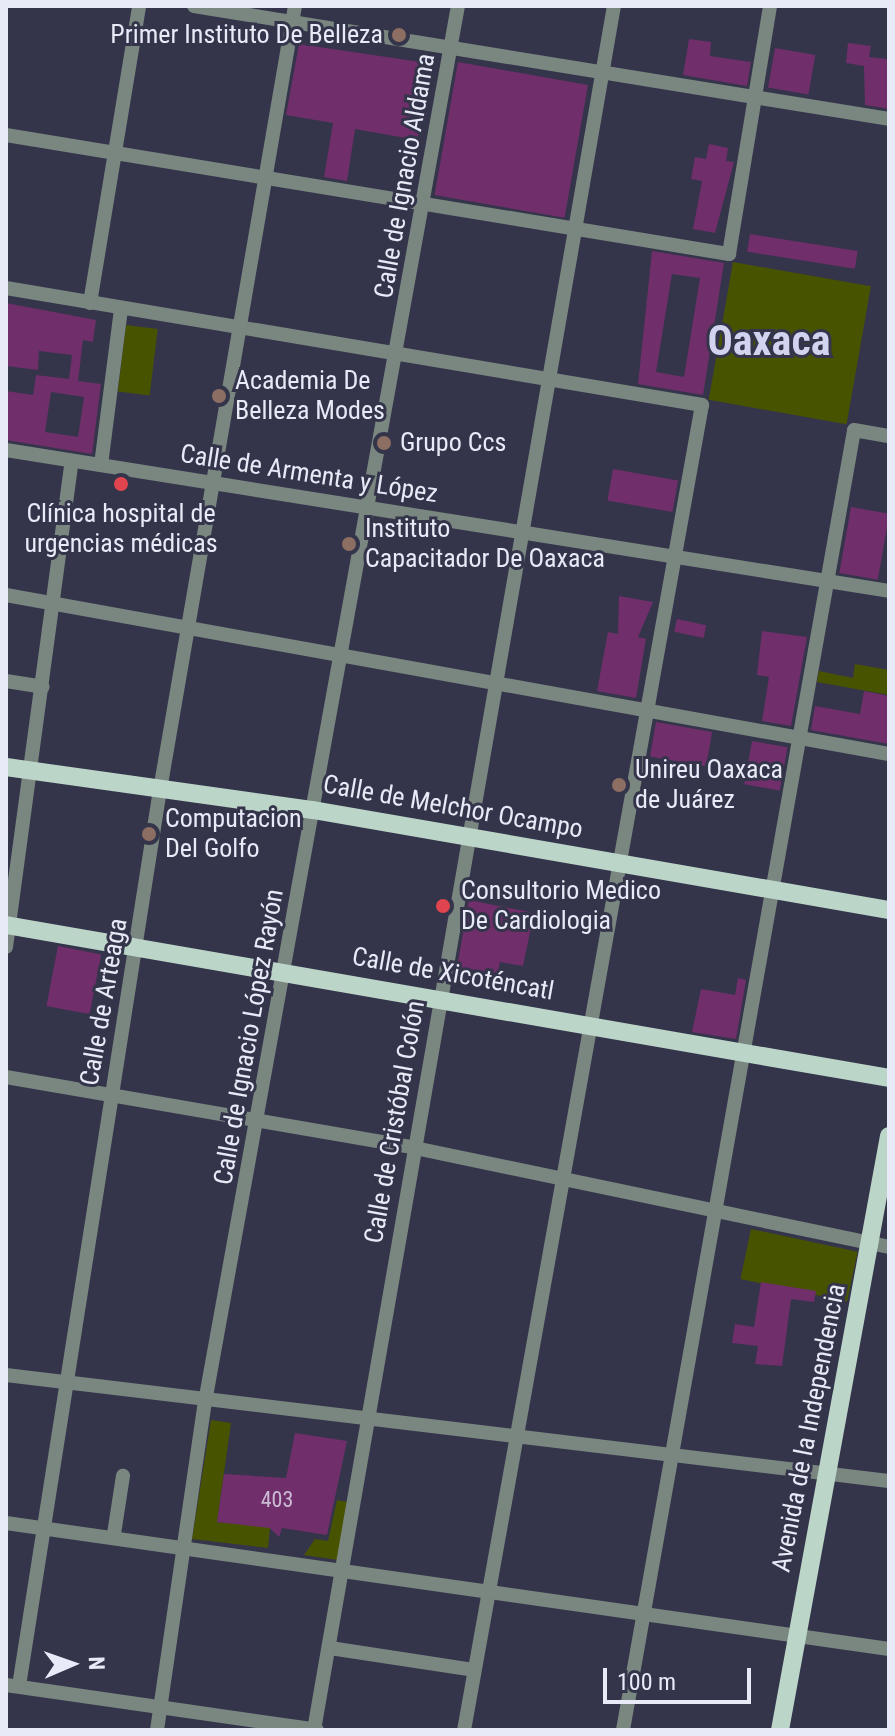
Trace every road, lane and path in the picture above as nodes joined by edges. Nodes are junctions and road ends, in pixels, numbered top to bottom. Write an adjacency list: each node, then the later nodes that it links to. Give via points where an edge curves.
1 (139, 6): 12 (street)
2 (194, 6): 6 (street)
3 (458, 6): 7 (street, Calle de Ignacio Aldama)
4 (614, 6): 8 (street, Calle de Cristóbal Colón)
5 (770, 6): 9 (street)
6 (294, 14): 7 (street); 13 (street, Calle de Arteaga)
7 (452, 47): 8 (street); 14 (street, Calle de Ignacio Aldama)
8 (602, 71): 9 (street); 15 (street, Calle de Cristóbal Colón)
9 (755, 95): 10 (street); 15 (street, via 729,254)
10 (889, 119)
11 (6, 135): 12 (street)
12 (111, 153): 13 (street); 17 (street)
13 (266, 179): 14 (street); 19 (street, Calle de Arteaga)
14 (423, 204): 15 (street); 20 (street, Calle de Ignacio Aldama)
15 (572, 226): 21 (street, Calle de Cristóbal Colón)
16 (6, 288): 17 (street)
17 (90, 303): 18 (street)
18 (121, 308): 19 (street); 25 (street)
19 (243, 327): 20 (street); 26 (street, Calle de Arteaga)
20 (398, 354): 21 (street); 27 (street, Calle de Ignacio López Rayón)
21 (548, 380): 28 (street, Calle de Cristóbal Colón); 29 (street, via 702,405)
22 (889, 436): 30 (street, via 854,430)
23 (6, 450): 24 (street, Calle de Armenta y López)
24 (72, 461): 25 (street, Calle de Armenta y López); 33 (street)
25 (101, 465): 26 (street, Calle de Armenta y López)
26 (216, 484): 27 (street, Calle de Armenta y López); 34 (street, Calle de Arteaga)
27 (367, 507): 28 (street, Calle de Armenta y López); 35 (street, Calle de Ignacio López Rayón)
28 (521, 530): 29 (street, Calle de Armenta y López); 37 (street, Calle de Cristóbal Colón)
29 (674, 556): 30 (street, Calle de Armenta y López); 39 (street)
30 (828, 582): 31 (street, Calle de Armenta y López); 40 (street)
31 (889, 591)
32 (6, 595): 33 (street)
33 (50, 604): 34 (street); 38 (street)
34 (189, 627): 35 (street); 44 (street, Calle de Arteaga)
35 (338, 654): 37 (street); 45 (street, Calle de Ignacio López Rayón)
36 (6, 681): 38 (street)
37 (492, 684): 39 (street); 46 (street, Calle de Cristóbal Colón)
38 (43, 687): 43 (street)
39 (648, 710): 40 (street); 48 (street)
40 (801, 739): 41 (street); 49 (street)
41 (889, 754)
42 (6, 767): 43 (main road, Calle de Melchor Ocampo)
43 (32, 771): 44 (main road, Calle de Melchor Ocampo); 47 (street)
44 (160, 790): 45 (main road, Calle de Melchor Ocampo); 53 (street, Calle de Arteaga)
45 (313, 810): 46 (main road, Calle de Melchor Ocampo); 54 (street, Calle de Ignacio López Rayón)
46 (467, 835): 48 (main road, Calle de Melchor Ocampo); 55 (street, Calle de Cristóbal Colón)
47 (13, 844): 51 (street)
48 (619, 862): 49 (main road, Calle de Melchor Ocampo); 56 (street)
49 (772, 892): 50 (main road, Calle de Melchor Ocampo); 57 (street)
50 (889, 910)
51 (8, 925): 52 (street); 53 (main road, Calle de Xicoténcatl)
52 (6, 947)
53 (139, 948): 54 (main road, Calle de Xicoténcatl); 60 (street, Calle de Arteaga)
54 (287, 971): 55 (main road, Calle de Xicoténcatl); 61 (street, Calle de Ignacio López Rayón)
55 (441, 997): 56 (main road, Calle de Xicoténcatl); 63 (street, Calle de Cristóbal Colón)
56 (590, 1026): 57 (main road, Calle de Xicoténcatl); 64 (street)
57 (743, 1051): 59 (main road, Calle de Xicoténcatl); 65 (street)
58 (6, 1077): 60 (street)
59 (889, 1078)
60 (111, 1098): 61 (street); 69 (street, Calle de Arteaga)
61 (257, 1124): 63 (street); 70 (street, Calle de Ignacio López Rayón)
62 (889, 1136): 66 (main road, Avenida de la Independencia)
63 (415, 1148): 64 (street); 71 (street, Calle de Cristóbal Colón)
64 (562, 1179): 65 (street); 72 (street)
65 (712, 1214): 66 (street); 73 (street)
66 (870, 1244): 67 (street); 74 (main road, Avenida de la Independencia)
67 (889, 1247)
68 (6, 1375): 69 (street)
69 (65, 1385): 70 (street); 78 (street, Calle de Arteaga)
70 (205, 1402): 71 (street); 80 (street, Calle de Ignacio López Rayón)
71 (369, 1420): 72 (street); 81 (street, Calle de Cristóbal Colón)
72 (514, 1437): 73 (street); 82 (street)
73 (669, 1454): 74 (street); 83 (street)
74 (828, 1474): 76 (street); 84 (main road, Avenida de la Independencia)
75 (123, 1476): 79 (street)
76 (889, 1481)
77 (6, 1523): 78 (street)
78 (43, 1525): 79 (street); 88 (street, Calle de Arteaga)
79 (114, 1534): 80 (street)
80 (183, 1545): 81 (street); 89 (street, Calle de Ignacio López Rayón)
81 (343, 1569): 82 (street); 85 (street, Calle de Cristóbal Colón)
82 (488, 1589): 83 (street); 87 (street)
83 (641, 1611): 84 (street); 93 (street)
84 (797, 1636): 86 (street); 94 (main road, Avenida de la Independencia)
85 (330, 1648): 87 (street); 91 (street, Calle de Cristóbal Colón)
86 (889, 1649)
87 (473, 1670): 92 (street)
88 (12, 1685): 89 (street)
89 (161, 1707): 90 (street, Calle de Ignacio López Rayón); 91 (street)
90 (157, 1730)
91 (315, 1730)
92 (464, 1730)
93 (623, 1730)
94 (780, 1730)

